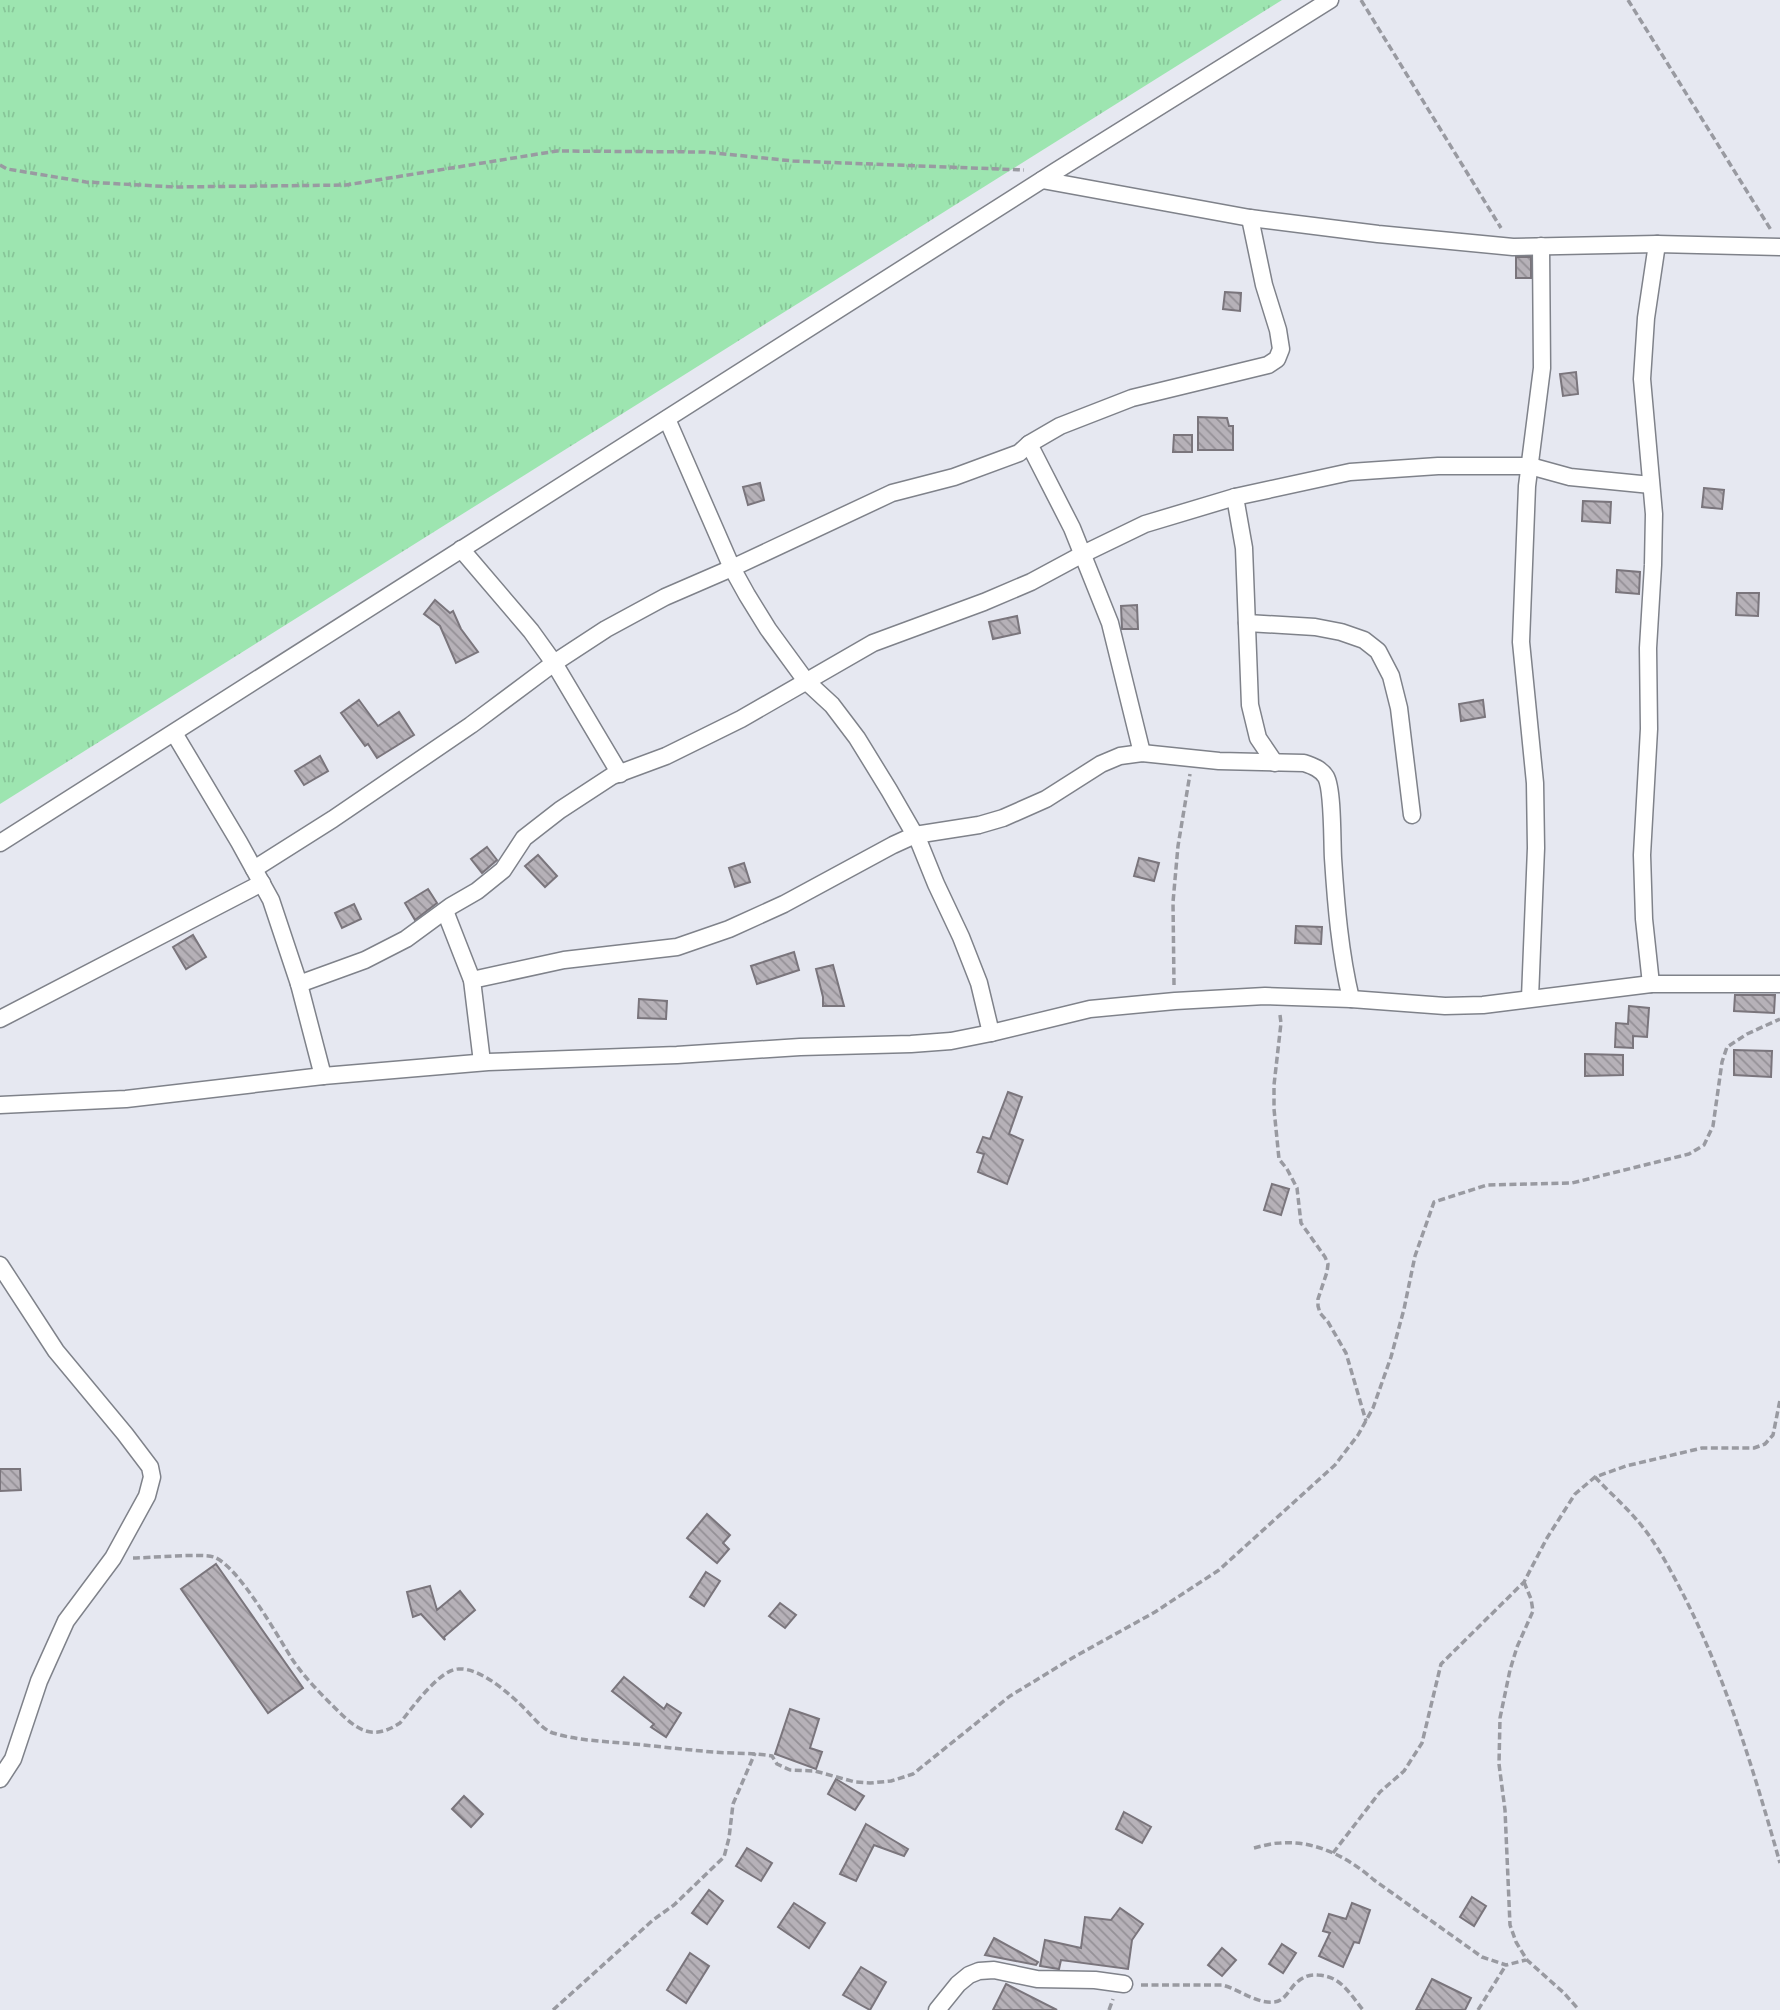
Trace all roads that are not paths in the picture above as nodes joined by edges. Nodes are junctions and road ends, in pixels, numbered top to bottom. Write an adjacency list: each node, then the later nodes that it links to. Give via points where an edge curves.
1 (1330, 0): 2 (street)
2 (1049, 176): 3 (street); 7 (street)
3 (1250, 218): 6 (street, via 1513,247); 8 (street, via 1278,330 1281,349 1277,359 1132,398 1060,426)
4 (1776, 240): 5 (street)
5 (1657, 244): 6 (street); 10 (street, via 1642,379)
6 (1541, 246): 9 (street, via 1542,368)
7 (667, 419): 12 (street); 14 (street)
8 (1029, 444): 13 (street); 14 (street, via 1019,453 954,477 892,493)
9 (1530, 466): 10 (street, via 1570,477); 11 (street, via 1350,471); 31 (street, via 1521,642 1535,783)
10 (1651, 485): 29 (street, via 1653,565 1642,855)
11 (1235, 497): 13 (street, via 1145,524); 15 (street, via 1244,548)
12 (461, 549): 16 (street); 18 (street)
13 (1083, 554): 17 (street, via 1031,583 873,643); 19 (street, via 1111,624)
14 (732, 568): 16 (street, via 664,597); 17 (street)
15 (1247, 623): 20 (street, via 1250,705 1258,737); 22 (street, via 1340,632 1364,640 1378,651 1391,676 1399,708)
16 (554, 663): 21 (street); 25 (street)
17 (806, 681): 21 (street, via 729,725); 23 (street, via 857,738)
18 (174, 733): 24 (street); 25 (street)
19 (1142, 752): 20 (street); 23 (street, via 1101,764 1046,799 1003,818)
20 (1275, 763): 32 (street, via 1316,767 1330,787 1338,920)
21 (620, 774): 26 (street, via 524,838 503,870)
22 (1412, 815)
23 (915, 835): 27 (street, via 784,904 677,947 564,960); 34 (street, via 979,983)
24 (0, 843)
25 (258, 876): 28 (street, via 271,900); 33 (street)
26 (445, 911): 27 (street); 28 (street, via 375,955)
27 (472, 980): 35 (street)
28 (299, 984): 36 (street)
29 (1651, 984): 30 (street); 31 (street)
30 (1780, 984)
31 (1530, 998): 32 (street, via 1445,1006)
32 (1351, 999): 34 (street, via 1277,996 1090,1009)
33 (0, 1018)
34 (991, 1034): 35 (street, via 911,1044)
35 (482, 1062): 36 (street)
36 (323, 1076): 37 (street, via 126,1099)
37 (0, 1105)
38 (0, 1265): 39 (street, via 56,1351 150,1467 151,1483 113,1558 66,1621 39,1681 13,1759)
39 (0, 1779)
40 (1124, 1984): 41 (street, via 979,1971 958,1983)
41 (937, 2010)

